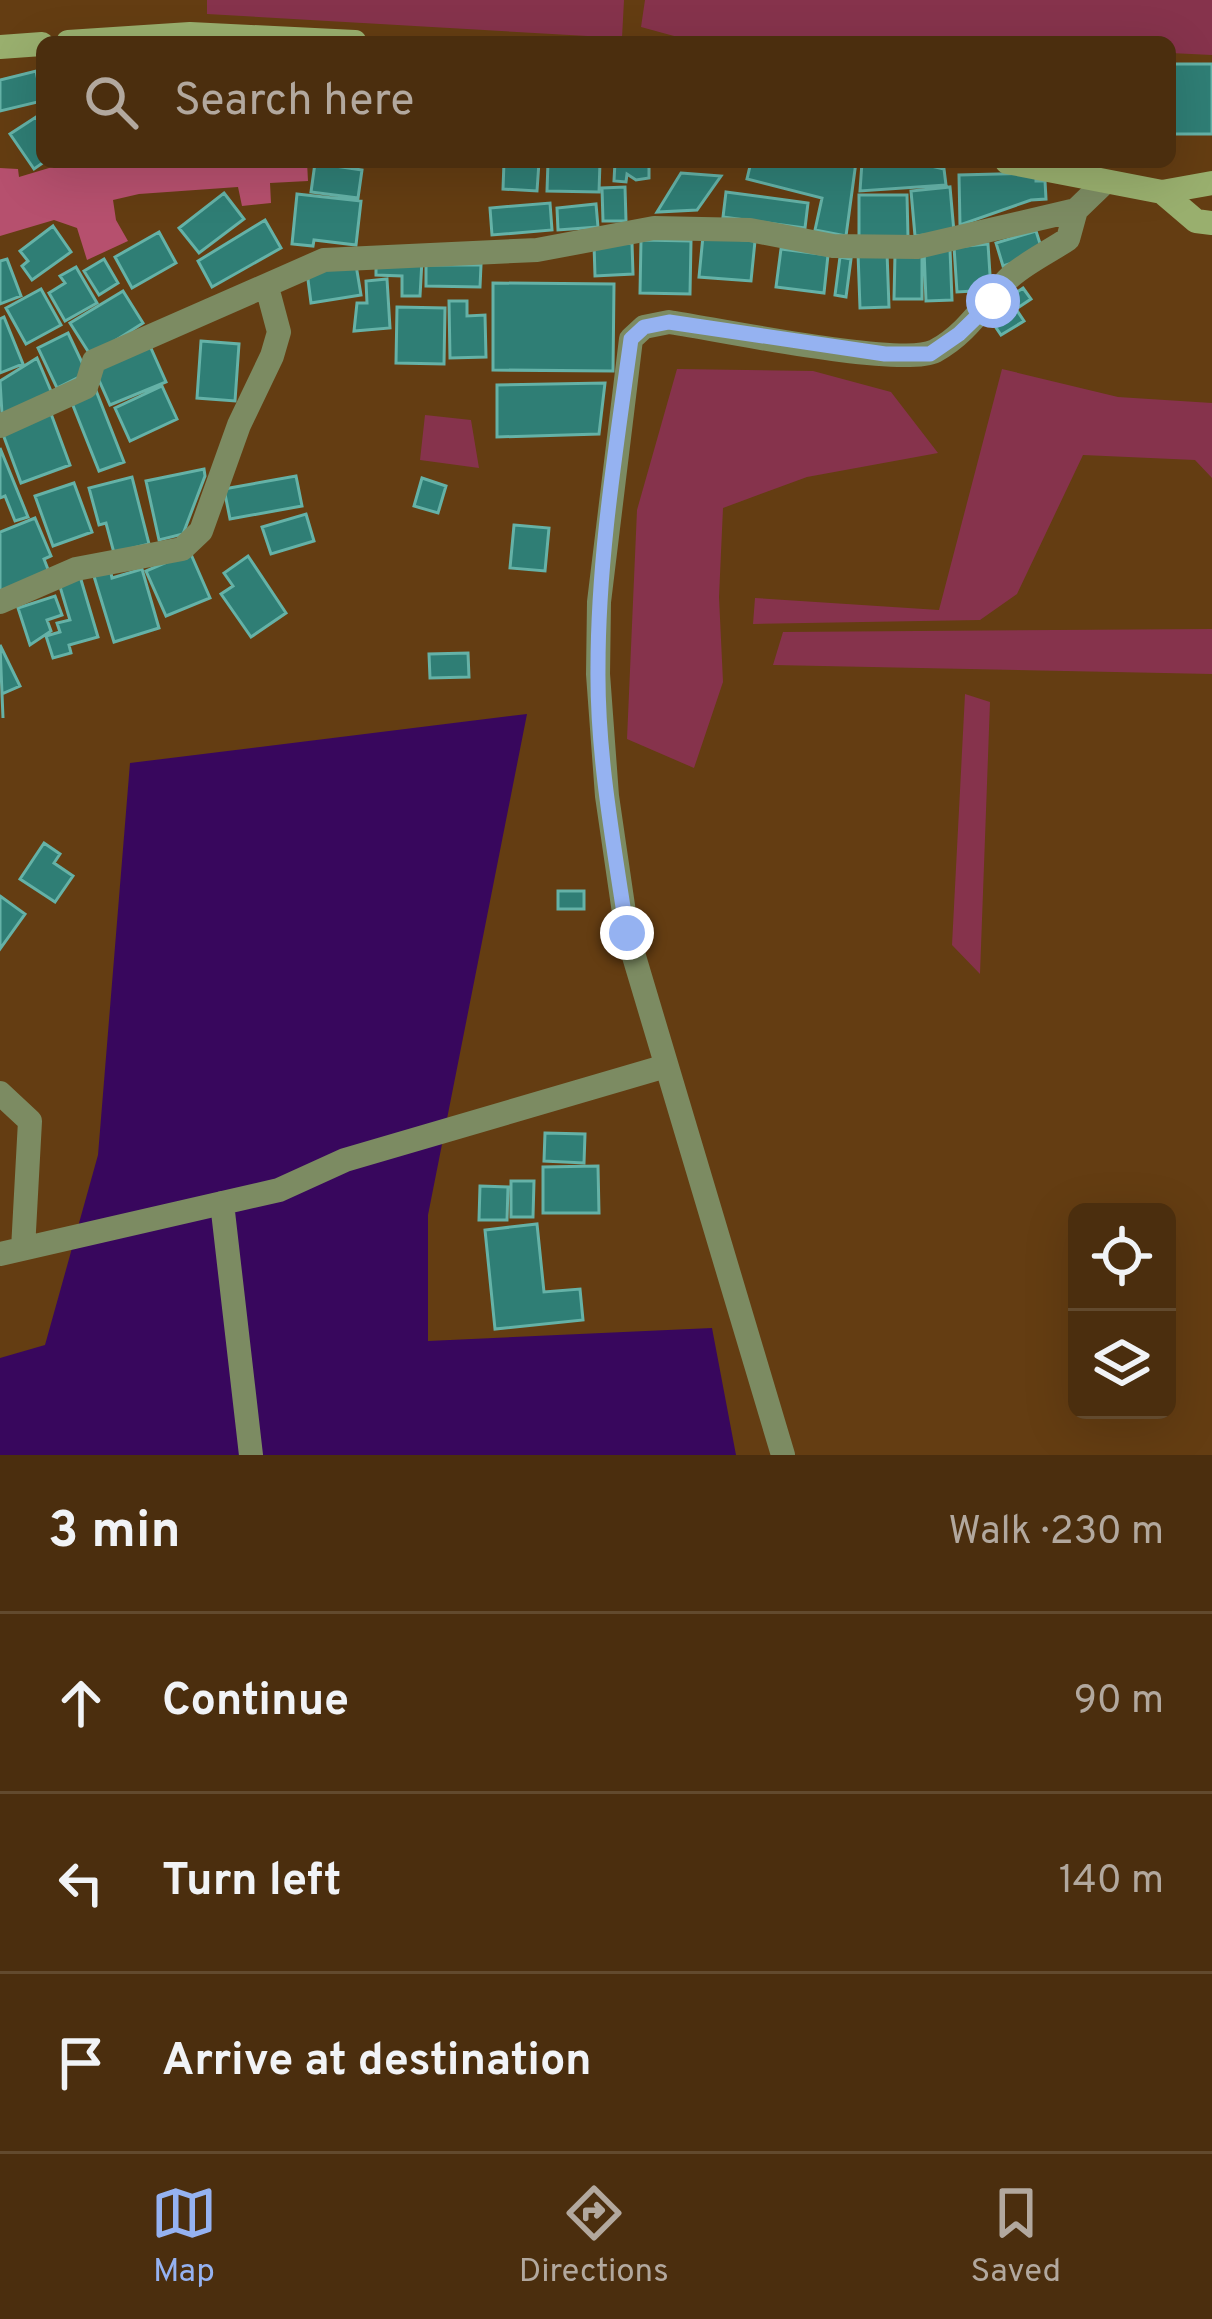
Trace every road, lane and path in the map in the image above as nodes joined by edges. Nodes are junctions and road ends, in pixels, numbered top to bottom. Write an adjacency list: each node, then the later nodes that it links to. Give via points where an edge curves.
1 (160, 36): 2 (main road)
2 (231, 36)
3 (36, 44): 4 (main road)
4 (0, 46)
5 (1034, 168): 6 (main road)
6 (1104, 183): 8 (main road); 9 (street)
7 (1212, 183): 8 (main road)
8 (1162, 193): 10 (main road, via 1196,221)
9 (1076, 210): 11 (street, via 917,247 654,228 537,250 325,260); 14 (street, via 1068,239 1007,279 930,354 669,322 631,339 599,602 598,674 627,933)
10 (1212, 223)
11 (267, 287): 12 (street, via 94,361 86,387); 13 (street, via 279,332 201,531 182,549 76,569)
12 (0, 426)
13 (0, 602)
14 (666, 1066): 16 (street); 19 (street)
15 (0, 1093): 17 (street, via 30,1121)
16 (222, 1203): 17 (street); 18 (street)
17 (11, 1251)
18 (251, 1455)
19 (783, 1455)

